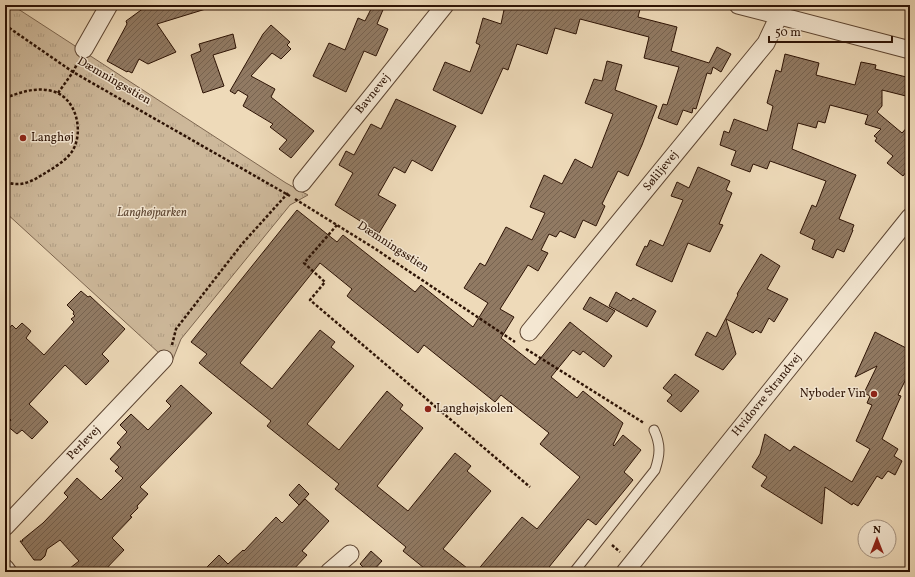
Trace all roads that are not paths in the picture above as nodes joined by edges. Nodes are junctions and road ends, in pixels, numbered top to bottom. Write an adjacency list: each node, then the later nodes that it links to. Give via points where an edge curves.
1 (109, 5): 5 (street)
2 (445, 5): 7 (street, Bavnevej)
3 (738, 5): 4 (street)
4 (782, 10): 6 (street); 9 (street, Søliljevej, via 766,43)
5 (84, 49)
6 (910, 50)
7 (302, 183)
8 (910, 217): 14 (street, Hvidovre Strandvej)
9 (523, 340)
10 (164, 359): 12 (street, Perlevej)
11 (654, 430): 18 (lane, via 660,442 660,457 655,470)
12 (5, 527)
13 (350, 554): 17 (street)
14 (629, 567)
15 (5, 568): 16 (street)
16 (8, 572)
17 (330, 572)
18 (574, 572)

